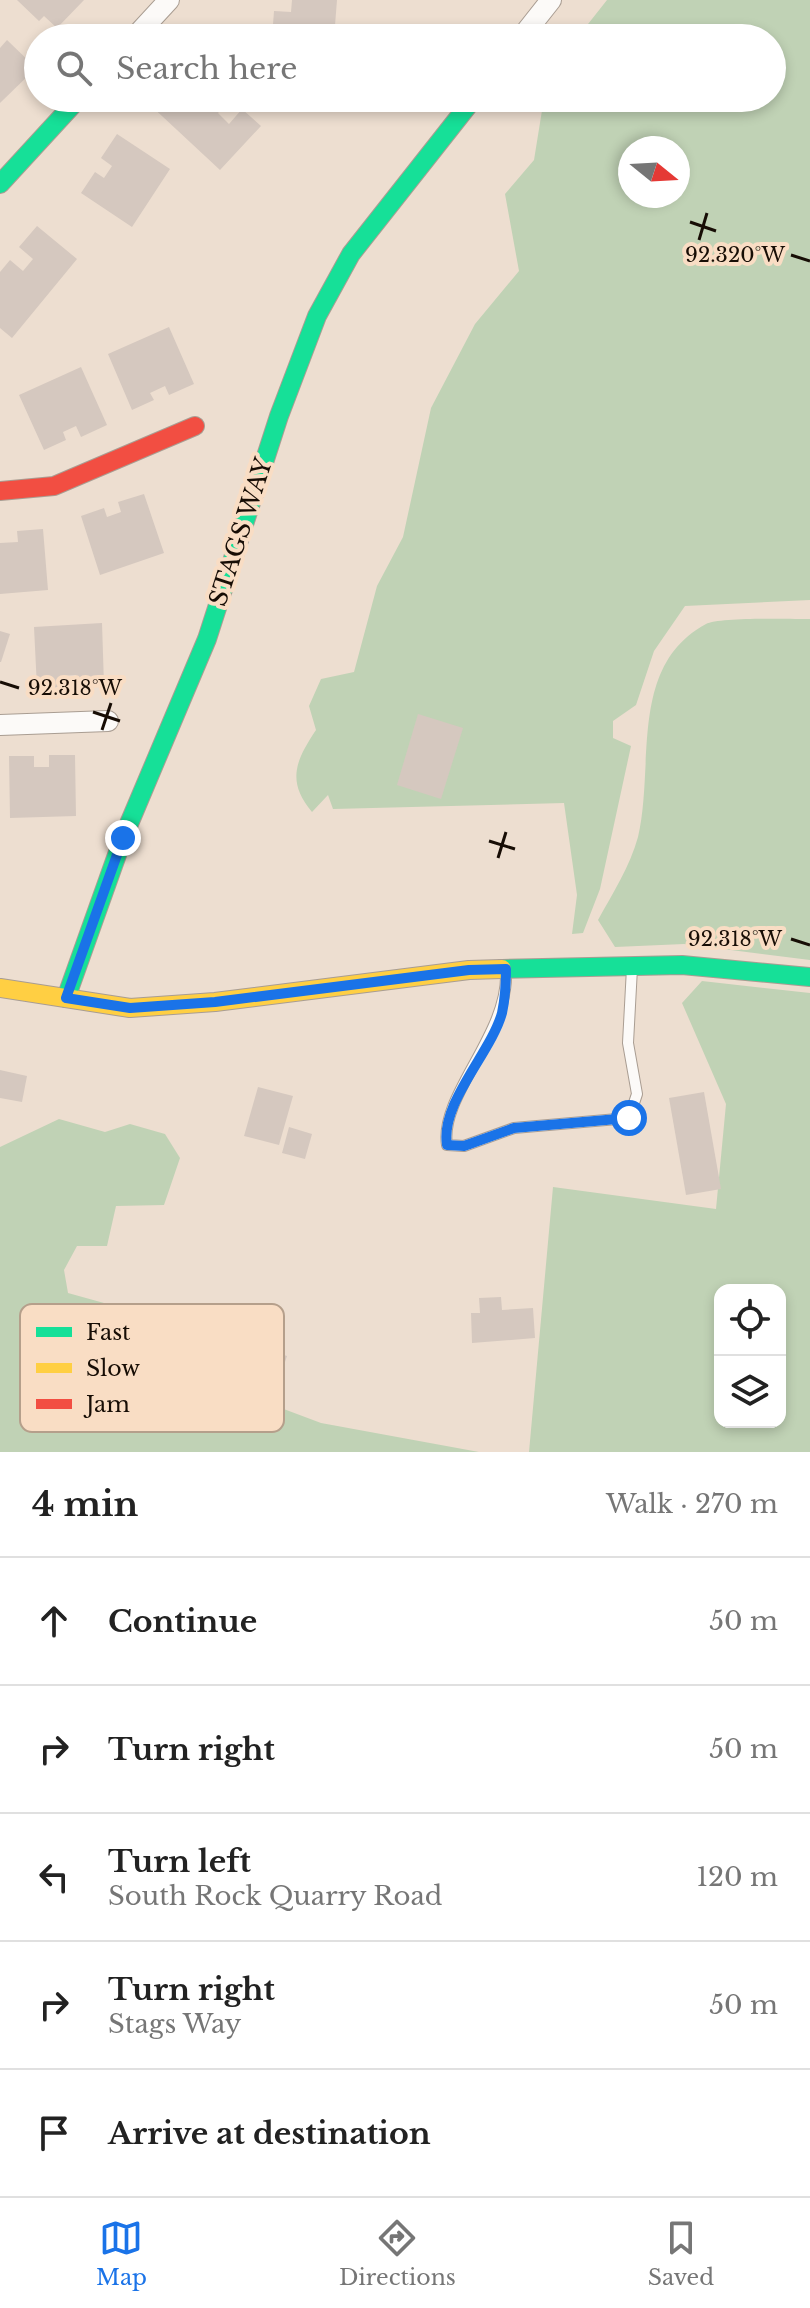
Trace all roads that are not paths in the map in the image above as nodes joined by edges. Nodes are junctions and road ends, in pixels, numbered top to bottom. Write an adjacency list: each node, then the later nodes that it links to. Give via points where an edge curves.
1 (169, 0): 3 (street)
2 (551, 0): 4 (street)
3 (147, 24)
4 (532, 24)
5 (66, 112): 7 (street)
6 (463, 112): 16 (street, STAGS WAY, via 351,254 317,316 207,639 123,838)
7 (0, 184)
8 (195, 426): 9 (street, via 54,486)
9 (0, 491)
10 (108, 721): 11 (street)
11 (0, 725)
12 (632, 966): 13 (street); 13 (lane, via 628,1043 637,1094 629,1118 514,1128 464,1146 447,1145 445,1132 459,1097 501,1015); 14 (street, via 682,965)
13 (506, 969): 16 (street, via 130,1008)
14 (810, 977)
15 (0, 988): 16 (street)
16 (66, 998)

